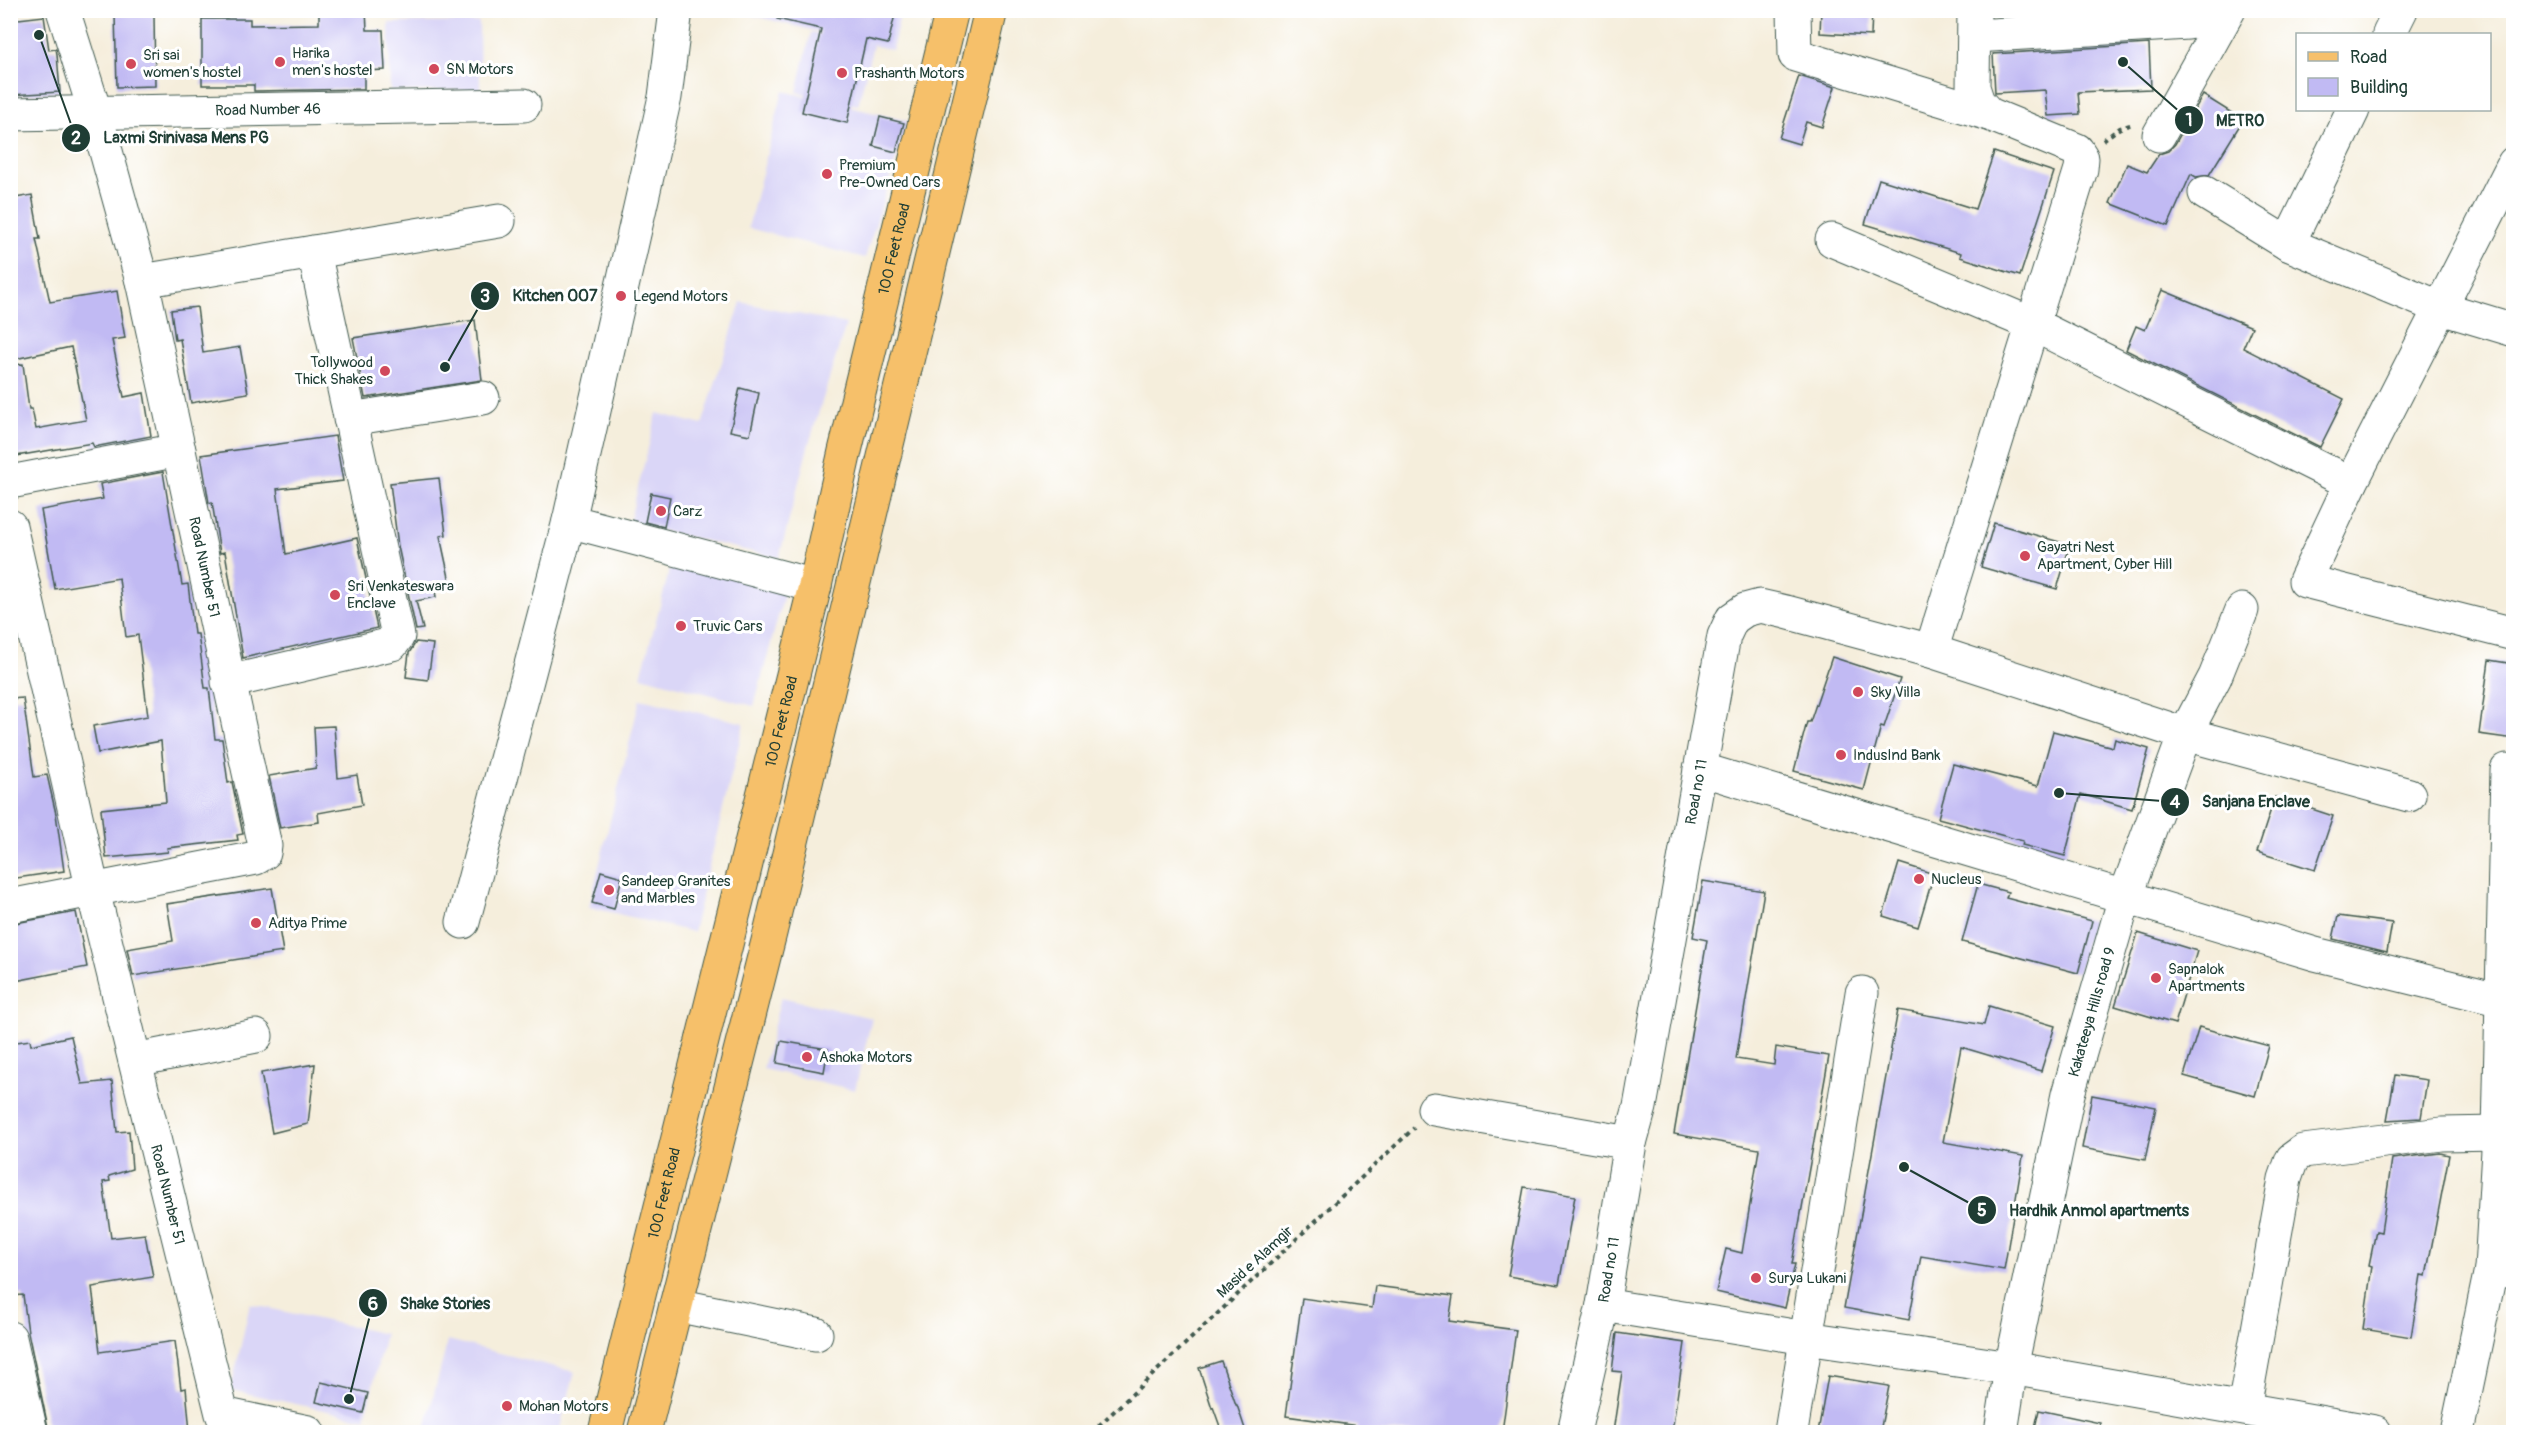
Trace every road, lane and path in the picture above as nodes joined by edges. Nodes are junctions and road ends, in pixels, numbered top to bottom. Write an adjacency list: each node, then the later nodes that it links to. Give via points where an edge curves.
1 (63, 10): 13 (street, Road Number 51)
2 (676, 10): 33 (street, via 665,97)
3 (952, 10): 35 (main road, 100 Feet Road, via 844,451)
4 (991, 10): 56 (main road, via 772,925)
5 (1794, 10): 15 (street, via 1795,55)
6 (2223, 10): 9 (street, via 2188,23)
7 (2229, 10): 16 (street)
8 (2401, 10): 10 (street)
9 (1975, 23): 15 (street, via 1973,87 1978,102)
10 (2390, 33)
11 (524, 105): 13 (street, Road Number 46)
12 (2353, 111): 22 (street)
13 (95, 112): 14 (street, Road Number 46); 24 (street, Road Number 51)
14 (10, 114)
15 (1989, 114): 17 (street, via 2078,150)
16 (2164, 126): 17 (path, via 2120,128)
17 (2082, 158): 26 (street)
18 (2514, 163): 25 (street)
19 (2205, 193): 22 (street)
20 (499, 221): 23 (street)
21 (1832, 240): 26 (street)
22 (2288, 244): 25 (street)
23 (314, 252): 24 (street); 29 (street)
24 (142, 281): 30 (street, Road Number 51)
25 (2441, 308): 27 (street); 32 (street)
26 (2032, 324): 32 (street); 38 (street)
27 (2514, 330)
28 (483, 398): 29 (street)
29 (350, 419): 39 (street, via 398,636 392,644)
30 (179, 450): 31 (street); 39 (street, Road Number 51)
31 (10, 482)
32 (2351, 483): 37 (street, via 2305,581)
33 (569, 521): 35 (street); 47 (street)
34 (10, 526): 44 (street, Road Number 51)
35 (815, 586): 66 (main road, 100 Feet Road)
36 (2242, 610): 40 (street, Kakateeya Hills road 9)
37 (2514, 634)
38 (1931, 651): 40 (street, Road no 11); 41 (street, Road no 11, via 1760,606 1745,610 1732,619 1724,636)
39 (228, 682): 44 (street, Road Number 51, via 264,853 256,858)
40 (2186, 734): 43 (street, Road no 11); 45 (street, Kakateeya Hills road 9)
41 (1700, 769): 45 (street); 54 (street, Road no 11, via 1640,1107)
42 (2507, 770): 49 (street)
43 (2409, 795)
44 (93, 891): 46 (street); 51 (street, Road Number 51)
45 (2125, 897): 49 (street, via 2315,954); 61 (street, Kakateeya Hills road 9, via 2068,1094)
46 (10, 906)
47 (463, 922)
48 (1862, 993): 60 (street)
49 (2507, 1002): 53 (street)
50 (256, 1036): 51 (street)
51 (135, 1060): 63 (street, Road Number 51)
52 (1434, 1109): 54 (street); 68 (path, Masid e Alamgir)
53 (2499, 1132): 55 (street); 62 (street, via 2442,1134 2315,1150 2292,1159 2284,1179)
54 (1630, 1143): 57 (street, Road no 11)
55 (2503, 1271): 73 (street)
56 (676, 1305): 58 (street); 67 (main road)
57 (1603, 1305): 60 (street); 69 (street, Road no 11)
58 (816, 1334)
59 (10, 1338): 64 (street)
60 (1806, 1338): 61 (street); 70 (street)
61 (2011, 1368): 62 (street); 71 (street, Kakateeya Hills road 9)
62 (2230, 1415): 72 (street)
63 (221, 1423): 65 (street, Road Number 51)
64 (31, 1432)
65 (308, 1432)
66 (604, 1432)
67 (644, 1432)
68 (1092, 1432)
69 (1574, 1432)
70 (1791, 1432)
71 (2001, 1432)
72 (2375, 1432)
73 (2457, 1432)

